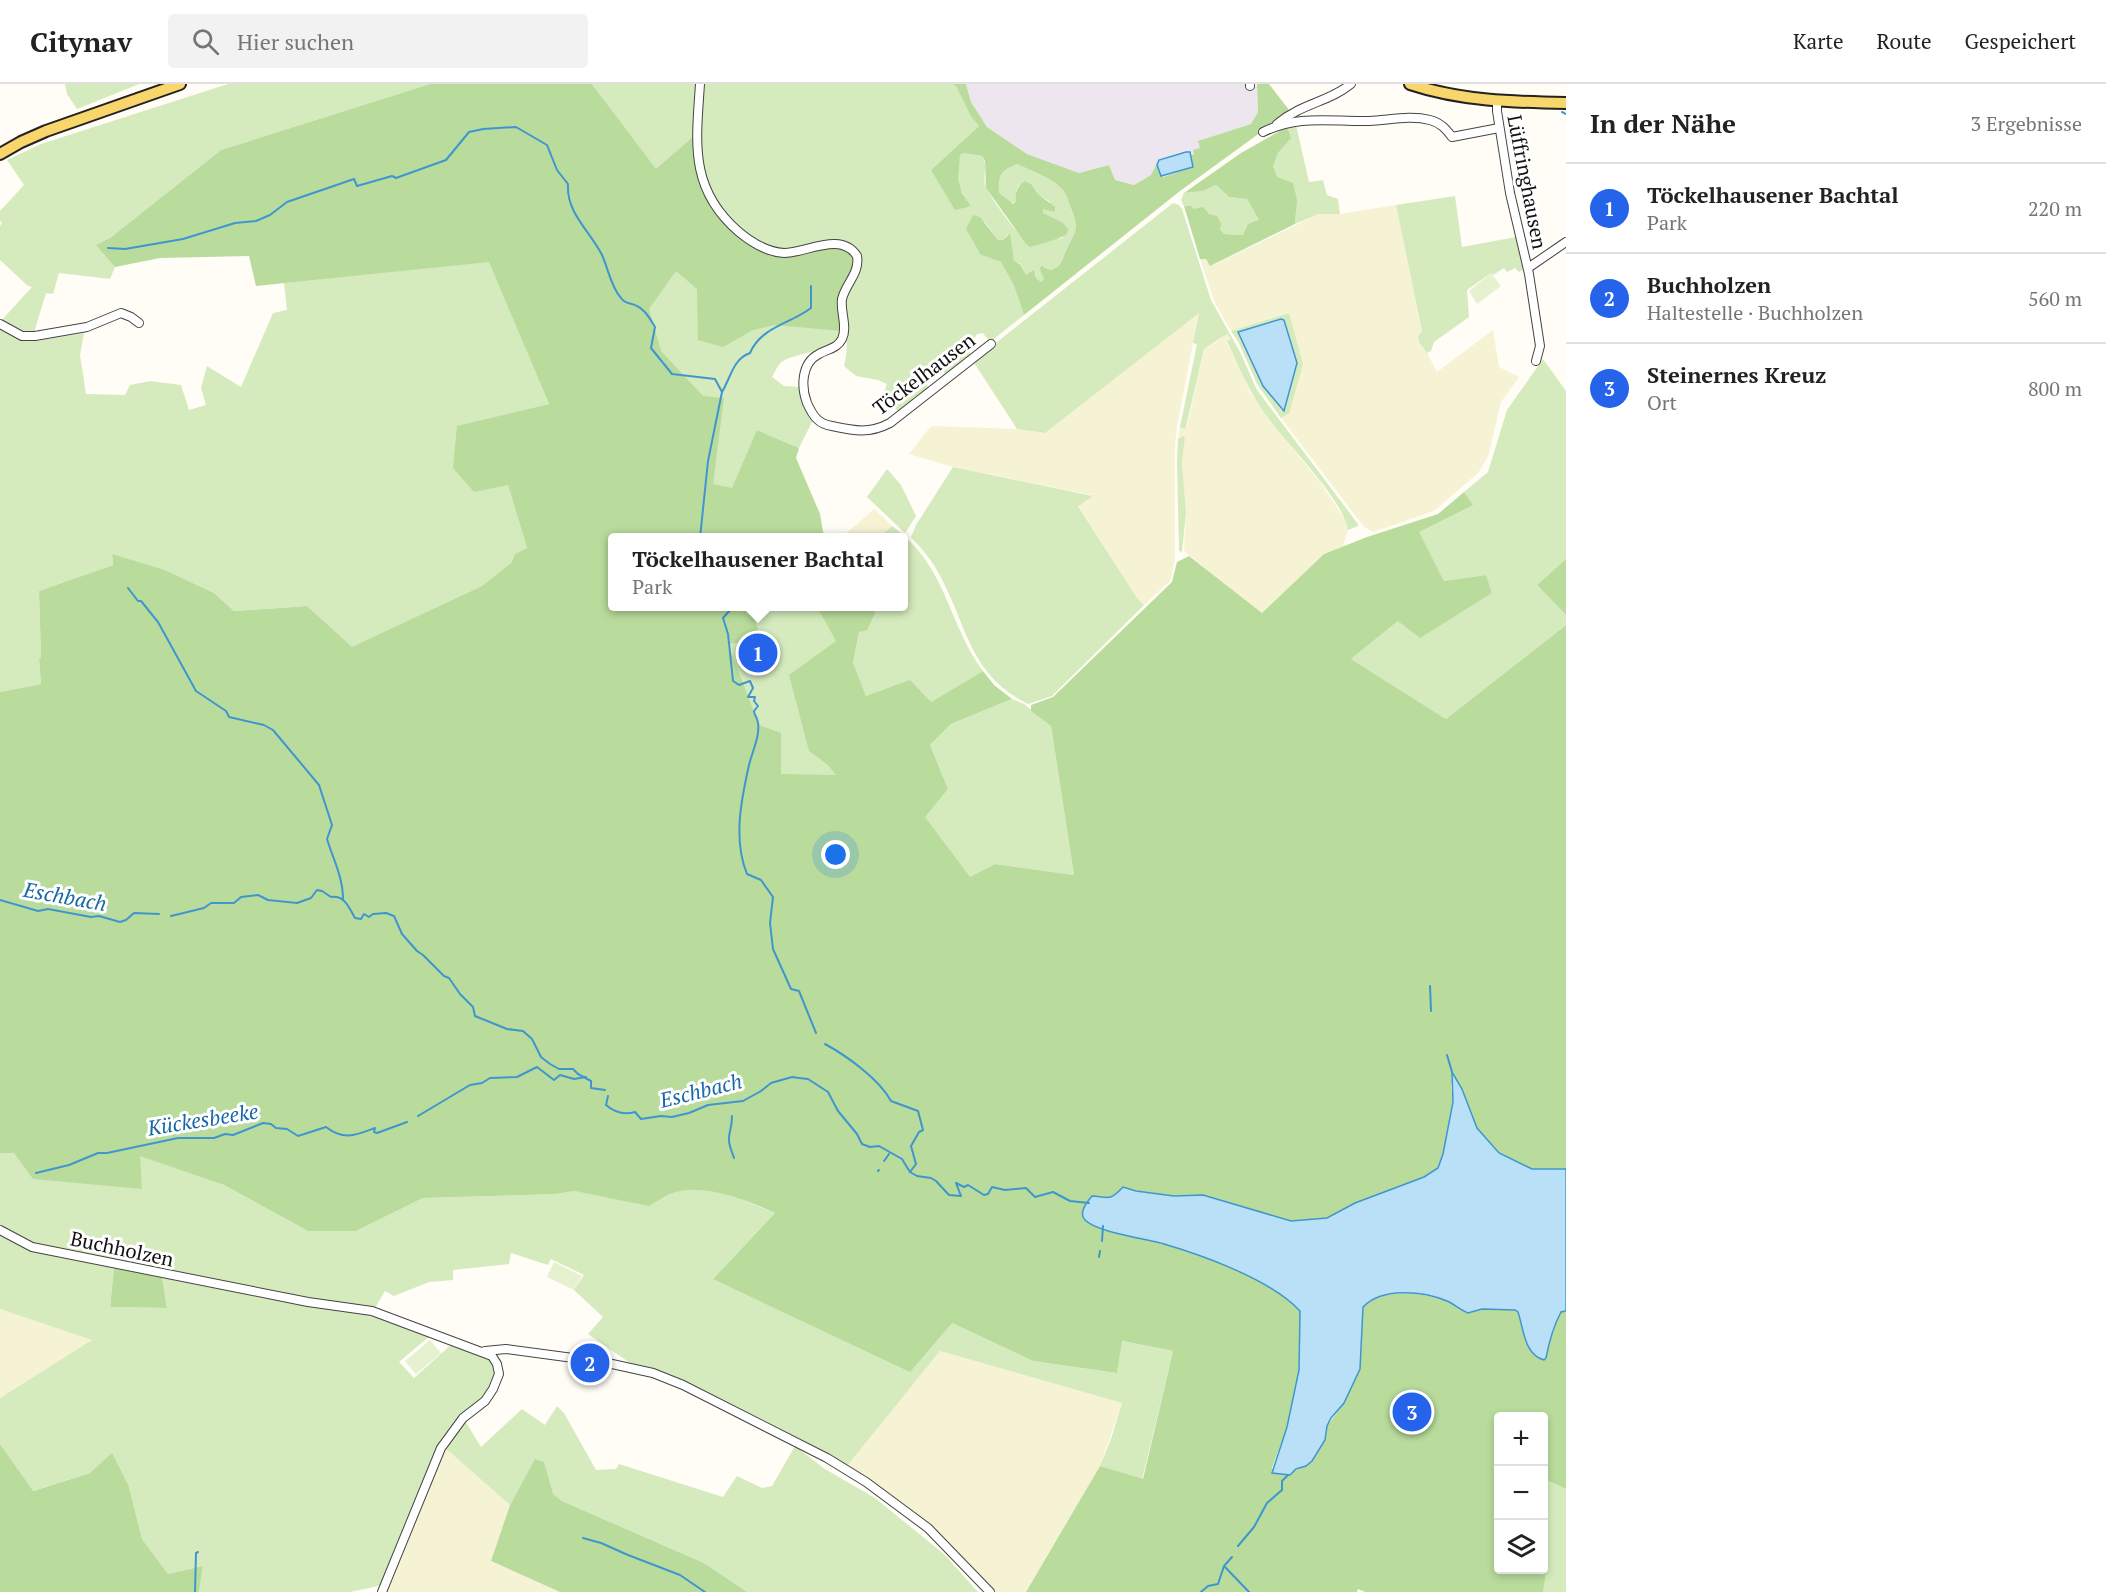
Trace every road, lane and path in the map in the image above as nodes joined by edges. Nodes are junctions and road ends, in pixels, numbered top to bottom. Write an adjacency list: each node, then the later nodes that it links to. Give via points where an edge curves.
1 (180, 84): 12 (main road, via 39,134)
2 (700, 84): 17 (street, Töckelhausen, via 700,174 722,214 746,237 767,249 786,253 838,244 857,256 856,270 843,297 842,339 835,347 816,355 804,376 804,393 818,422 864,431 878,429)
3 (1351, 84): 6 (street)
4 (1410, 84): 5 (main road)
5 (1497, 101): 7 (main road); 10 (street, Lüffringhausen)
6 (1313, 102): 8 (street); 9 (street, via 1290,113)
7 (1566, 103)
8 (1314, 119): 9 (street); 10 (street, via 1430,120 1443,126 1452,137)
9 (1274, 127): 11 (street)
10 (1499, 128): 14 (street, Lüffringhausen)
11 (1263, 132)
12 (0, 154)
13 (1566, 242): 14 (street, Lüffringhausen)
14 (1527, 268): 18 (street, Lüffringhausen, via 1540,345)
15 (139, 323): 16 (street, via 121,314 87,327 26,336)
16 (0, 324)
17 (992, 344)
18 (1536, 361)
19 (0, 1230): 20 (street, Buchholzen, via 32,1247 372,1311)
20 (483, 1351): 21 (street, via 497,1364 496,1383 485,1401 463,1418 441,1448); 22 (street, Buchholzen, via 506,1349 603,1362 642,1370 683,1385 866,1482 927,1527)
21 (382, 1592)
22 (990, 1592)

